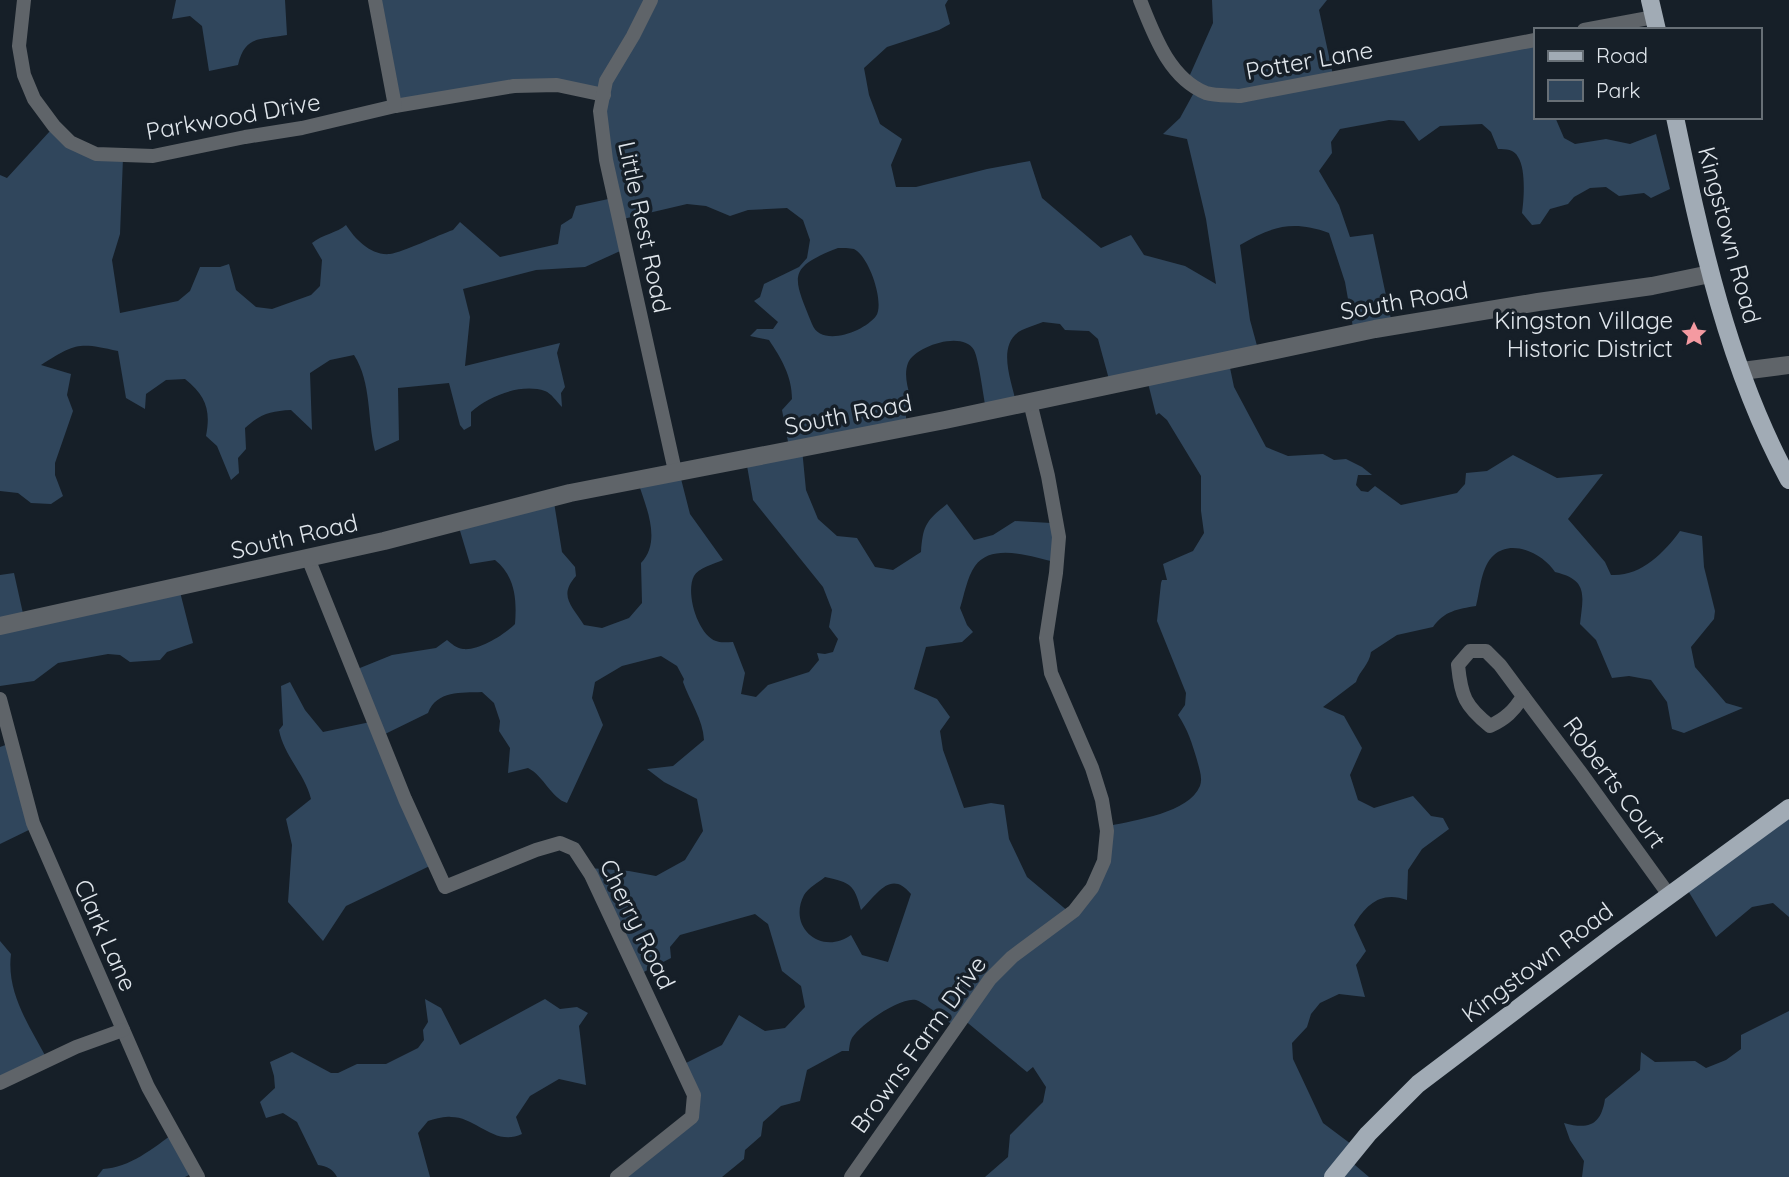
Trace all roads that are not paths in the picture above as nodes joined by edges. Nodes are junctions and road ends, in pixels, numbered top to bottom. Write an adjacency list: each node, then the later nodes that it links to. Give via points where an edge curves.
1 (24, 0): 9 (street, Parkwood Drive, via 19,46 34,99 70,142 96,154 153,156)
2 (375, 0): 9 (street)
3 (651, 0): 8 (street, Little Rest Road, via 606,81)
4 (1140, 0): 7 (street, Potter Lane, via 1171,67 1208,94 1240,96)
5 (1654, 16): 6 (street)
6 (1594, 28)
7 (1534, 40)
8 (604, 95): 9 (street, Parkwood Drive, via 557,85 514,86); 15 (street, Little Rest Road, via 600,111 606,160)
9 (395, 106)
10 (1675, 119): 11 (main road, Kingstown Road)
11 (1710, 274): 13 (main road, Kingstown Road); 14 (street, South Road, via 1375,329)
12 (1789, 366): 13 (street)
13 (1742, 371): 16 (main road, Kingstown Road)
14 (1030, 402): 15 (street, South Road); 27 (street, Browns Farm Drive, via 1059,537 1046,638 1051,673 1102,800 1107,831 1104,861 1092,888 1074,911 990,979)
15 (675, 471): 17 (street, South Road, via 570,492)
16 (1789, 480)
17 (308, 558): 18 (street, South Road); 26 (street, Cherry Road, via 445,887 560,843 574,849 591,875 694,1095 692,1117)
18 (0, 626)
19 (1523, 696): 19 (street, Roberts Court, via 1486,651 1470,651 1458,665 1460,692 1490,726 1503,720); 22 (street, Roberts Court)
20 (0, 699): 23 (street, Clark Lane, via 33,823)
21 (1789, 808): 22 (main road, Kingstown Road)
22 (1669, 895): 28 (main road, Kingstown Road, via 1418,1084 1368,1133)
23 (123, 1030): 24 (street); 25 (street, Clark Lane, via 148,1087)
24 (0, 1083)
25 (198, 1177)
26 (617, 1177)
27 (851, 1177)
28 (1334, 1177)

